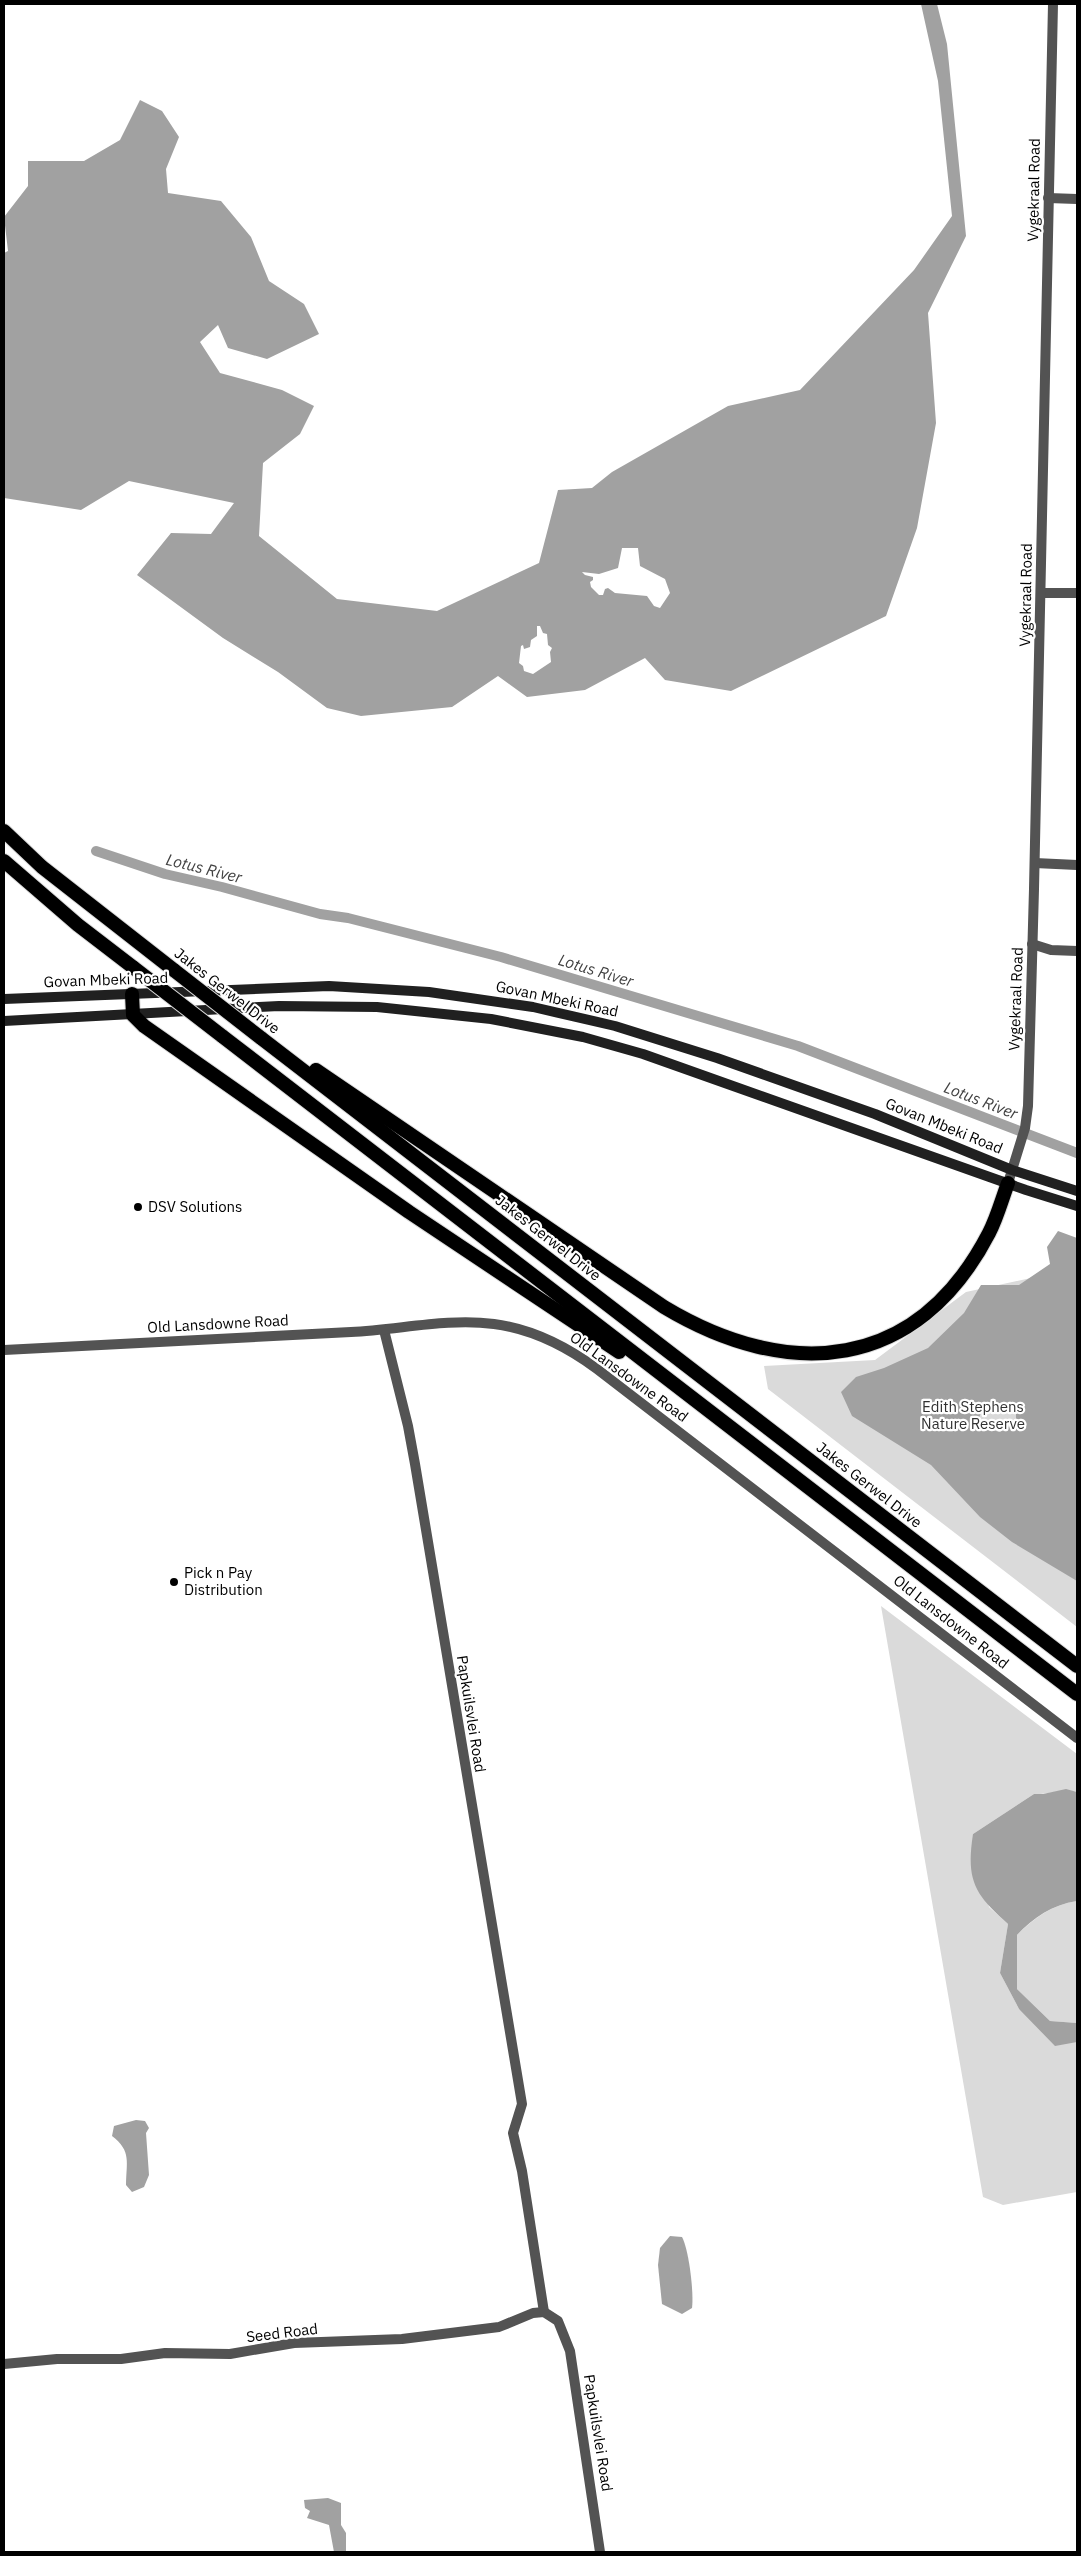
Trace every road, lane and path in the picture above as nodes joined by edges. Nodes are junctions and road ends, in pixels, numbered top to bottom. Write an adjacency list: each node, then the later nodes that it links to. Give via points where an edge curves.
1 (1053, 4): 2 (street, Vygekraal Road)
2 (1048, 198): 3 (street); 4 (street, Vygekraal Road)
3 (1077, 199)
4 (1041, 593): 5 (street); 8 (street, Vygekraal Road)
5 (1077, 593)
6 (4, 831): 16 (highway, Jakes Gerwel Drive, bridge, via 42,867)
7 (4, 861): 22 (highway, bridge, via 71,919)
8 (1035, 863): 9 (street); 10 (street, Vygekraal Road)
9 (1077, 865)
10 (1032, 944): 11 (street, via 1051,950); 17 (street, Vygekraal Road, via 1024,1134)
11 (1077, 951)
12 (132, 994): 13 (main road, Govan Mbeki Road); 14 (highway); 17 (main road, Govan Mbeki Road, via 329,986 429,992 533,1007 615,1026 718,1058 876,1114)
13 (4, 999)
14 (133, 1015): 15 (main road, Govan Mbeki Road); 17 (main road, Govan Mbeki Road, via 326,1005 427,1011 514,1023 583,1037 643,1054); 22 (highway, via 235,1091 409,1212)
15 (4, 1021)
16 (266, 1042): 17 (highway, via 328,1078 664,1307 709,1332 755,1348 801,1354 851,1350 894,1334 934,1307 968,1269 990,1232); 23 (highway, Jakes Gerwel Drive)
17 (1010, 1176): 18 (main road, Govan Mbeki Road); 19 (main road, Govan Mbeki Road)
18 (1077, 1191)
19 (1077, 1206)
20 (384, 1330): 21 (street, Old Lansdowne Road); 25 (street, Old Lansdowne Road, via 460,1322 495,1324 537,1335 578,1355); 26 (street, Papkuilsvlei Road, via 415,1464 522,2104 513,2133)
21 (4, 1350)
22 (718, 1417): 24 (highway)
23 (1077, 1666)
24 (1077, 1694)
25 (1077, 1738)
26 (544, 2312): 27 (street, Seed Road, via 499,2327 410,2338 294,2343 230,2354 185,2356 165,2353 121,2359 57,2359); 28 (street, Papkuilsvlei Road, via 558,2321 570,2351)
27 (4, 2364)
28 (600, 2552)

